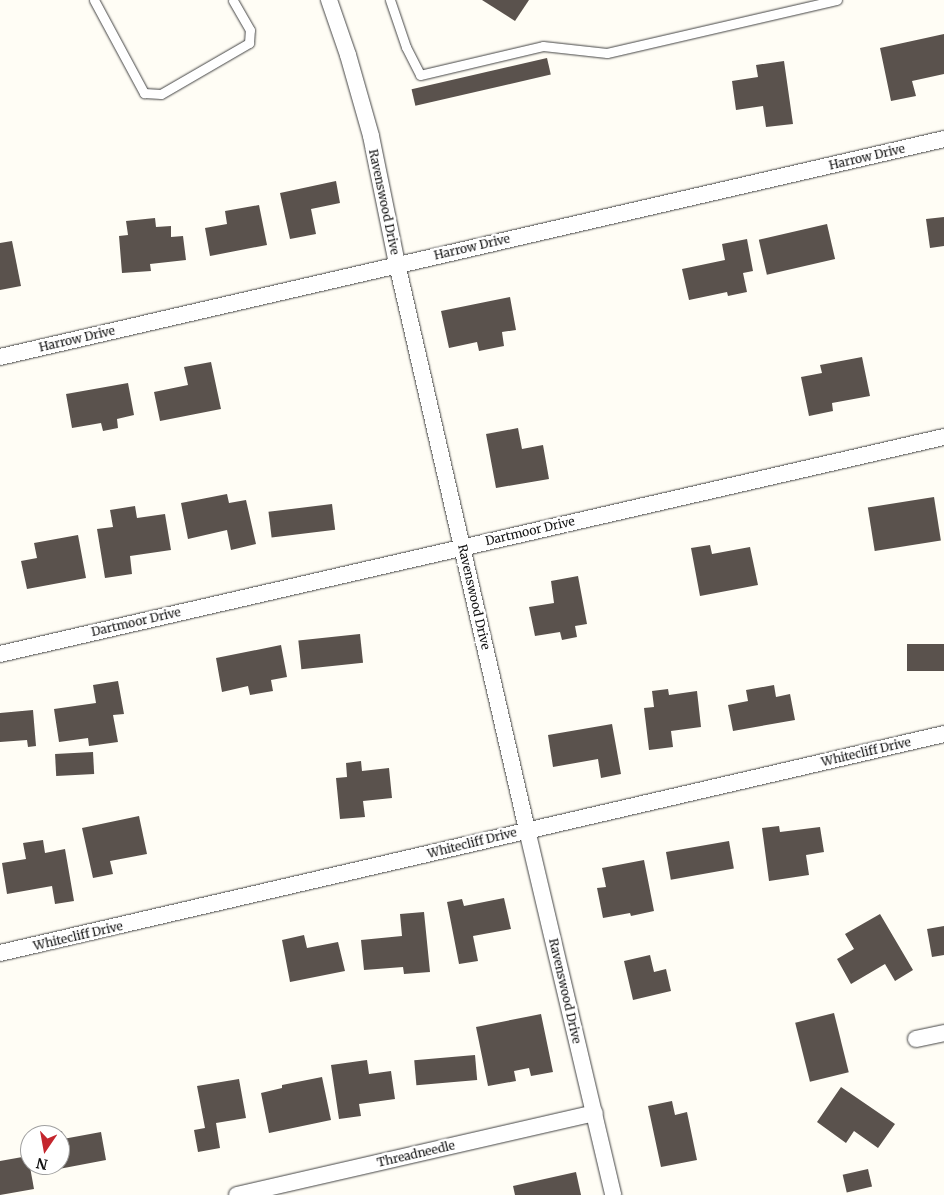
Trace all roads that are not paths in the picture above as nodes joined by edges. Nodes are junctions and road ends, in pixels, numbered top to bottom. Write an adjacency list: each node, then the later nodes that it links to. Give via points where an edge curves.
1 (94, 0): 2 (lane, via 144,93 162,94 249,43 250,30)
2 (233, 0)
3 (328, 0): 7 (street, Ravenswood Drive, via 348,55 370,136)
4 (390, 0): 5 (lane, via 406,47 420,75 543,46 607,53)
5 (837, 0)
6 (944, 139): 7 (street, Harrow Drive)
7 (397, 264): 8 (street, Harrow Drive); 10 (street, Ravenswood Drive)
8 (0, 357)
9 (944, 437): 10 (street, Dartmoor Drive)
10 (462, 546): 11 (street, Dartmoor Drive); 13 (street, Ravenswood Drive)
11 (0, 654)
12 (944, 734): 13 (street, Whitecliff Drive)
13 (527, 830): 14 (street, Whitecliff Drive); 17 (street, Ravenswood Drive)
14 (0, 954)
15 (944, 1033): 16 (street)
16 (916, 1039)
17 (594, 1113): 18 (street, Threadneedle); 19 (street, Ravenswood Drive)
18 (237, 1195)
19 (613, 1195)

